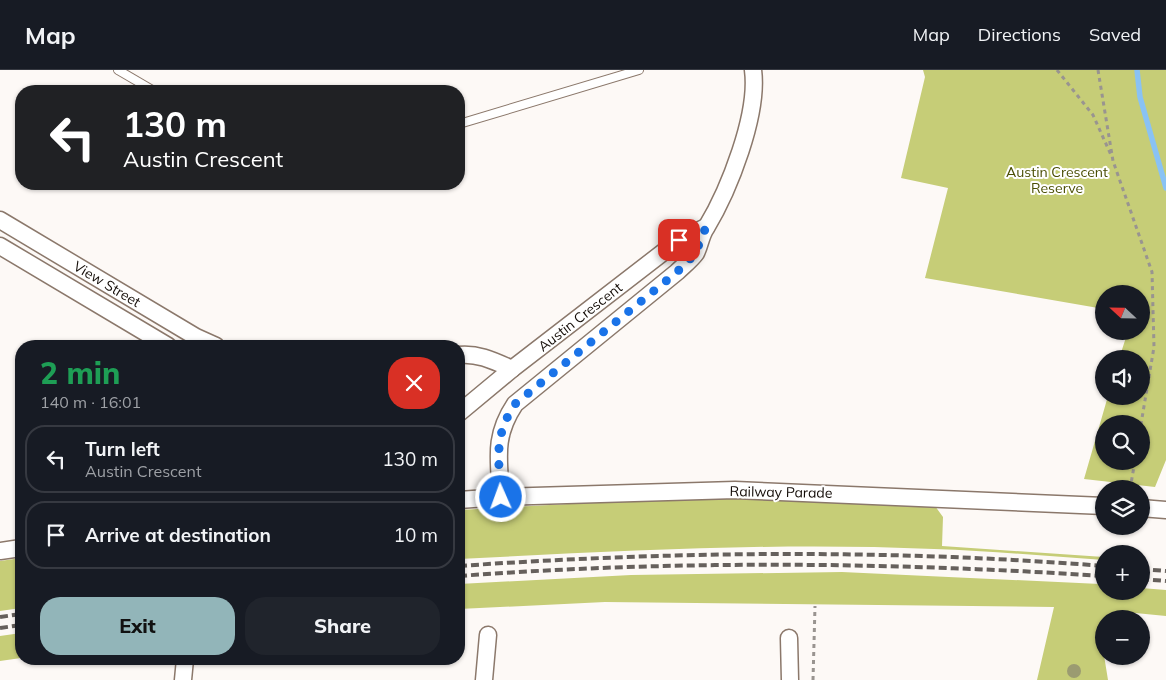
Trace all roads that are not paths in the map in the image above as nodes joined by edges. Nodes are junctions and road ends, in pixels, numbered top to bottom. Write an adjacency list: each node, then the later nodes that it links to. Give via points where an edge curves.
1 (118, 70): 4 (lane)
2 (639, 70): 6 (lane)
3 (753, 70): 8 (street, Austin Crescent, via 754,93 742,142 720,204)
4 (130, 73): 5 (lane)
5 (146, 85)
6 (465, 122)
7 (0, 220): 11 (street, View Street)
8 (706, 227): 13 (street, Austin Crescent, via 679,240); 15 (street, Austin Crescent, via 695,254 677,272 515,404 505,418 499,441)
9 (0, 246): 10 (street, View Street)
10 (158, 340)
11 (203, 340)
12 (465, 354): 13 (street, via 489,358)
13 (512, 369): 14 (street, Austin Crescent)
14 (465, 408)
15 (501, 497): 16 (street, Railway Parade); 17 (street, Railway Parade, via 735,490)
16 (465, 500)
17 (1095, 506)
18 (1150, 509): 19 (street)
19 (1166, 510)
20 (15, 549): 21 (street)
21 (0, 551)
22 (488, 635): 26 (street)
23 (790, 638): 27 (street)
24 (184, 665): 25 (street)
25 (183, 680)
26 (484, 680)
27 (790, 680)

